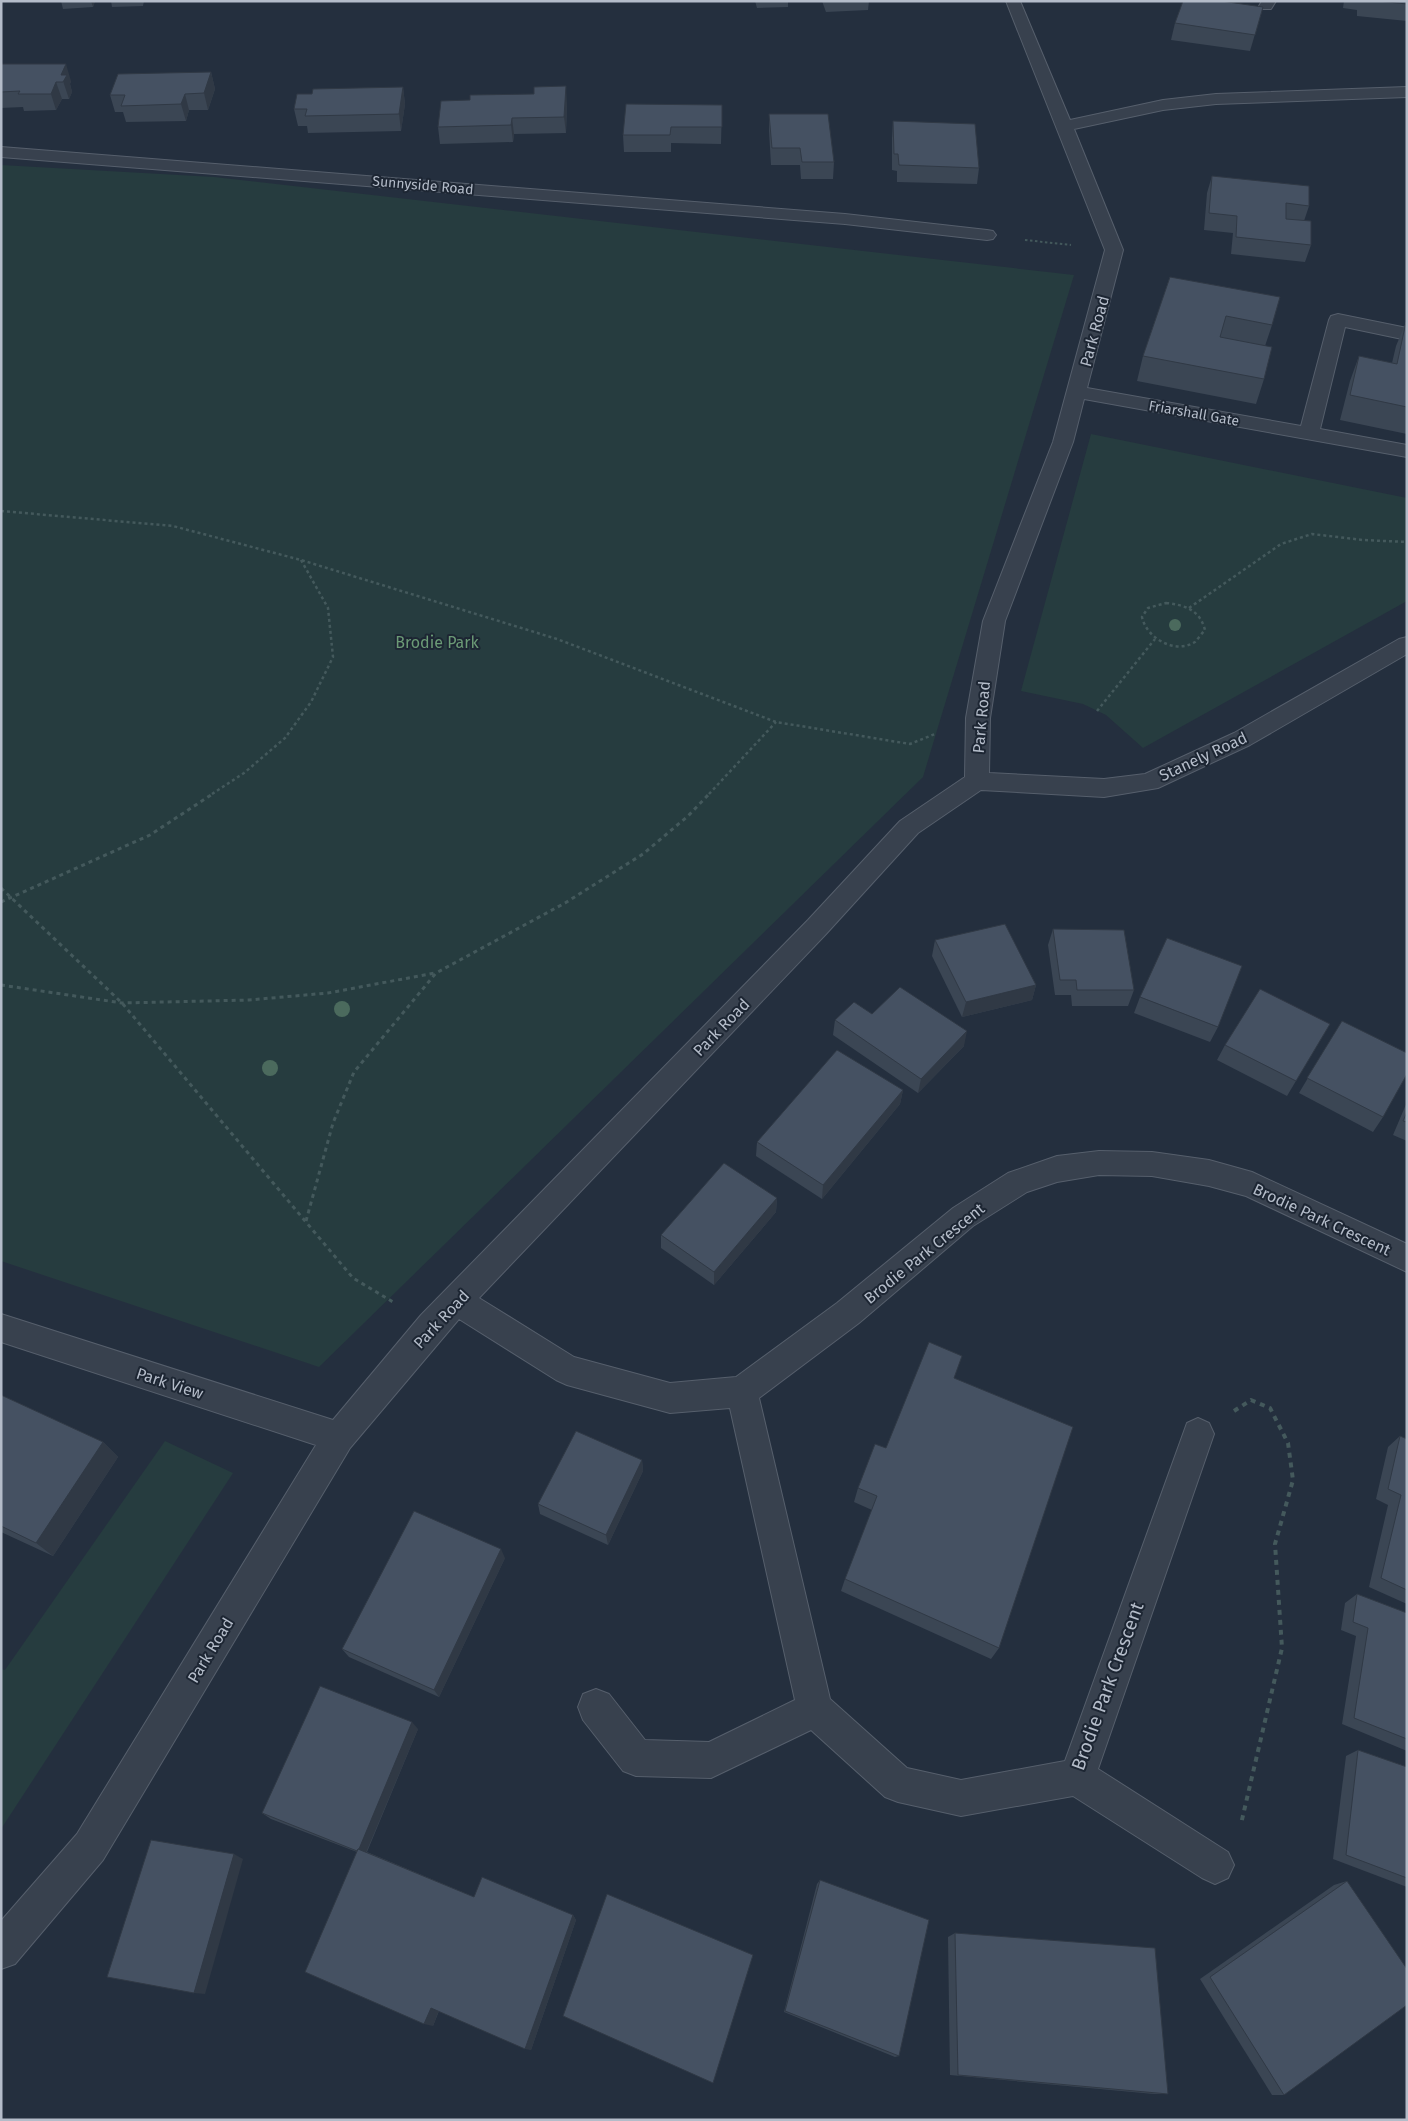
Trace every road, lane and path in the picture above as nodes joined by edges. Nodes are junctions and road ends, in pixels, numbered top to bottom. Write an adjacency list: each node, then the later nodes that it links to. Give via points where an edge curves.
1 (1013, 1): 3 (street)
2 (1407, 92): 3 (street, via 1216,99 1163,105)
3 (1066, 126): 6 (street)
4 (1, 152): 5 (street, Sunnyside Road, via 845,219)
5 (987, 235): 6 (path)
6 (1114, 250): 8 (street, Park Road)
7 (1407, 334): 9 (street, via 1338,320)
8 (1078, 392): 9 (street, Friarshall Gate); 18 (street, Park Road, via 1063,442 994,621)
9 (1310, 434): 10 (street, Friarshall Gate)
10 (1407, 451)
11 (1, 511): 13 (path, via 173,526)
12 (1407, 542): 14 (path, via 1312,534 1281,544)
13 (301, 560): 19 (path, via 557,639); 22 (path, via 328,608 332,657 311,702 285,738 244,773 150,836)
14 (1189, 608): 15 (path, via 1166,603 1144,612 1143,626); 15 (path, via 1204,622 1202,636 1187,644)
15 (1155, 639): 17 (path)
16 (1407, 644): 20 (street, Stanely Road, via 1242,739 1149,782 1104,788)
17 (1097, 711)
18 (978, 718): 19 (path, via 910,744); 20 (street, Park Road)
19 (776, 722): 24 (path, via 688,816 643,854 565,903)
20 (977, 781): 29 (street, Park Road, via 909,827)
21 (1, 888): 22 (path)
22 (13, 898): 23 (path); 26 (path)
23 (1, 902)
24 (436, 972): 26 (path, via 328,993 249,1000); 27 (path, via 354,1072 333,1123)
25 (1, 985): 26 (path)
26 (122, 1004): 27 (path)
27 (306, 1221): 30 (path, via 353,1278)
28 (1407, 1259): 32 (street, Brodie Park Crescent, via 1252,1185 1209,1173 1143,1164 1099,1163 1057,1169 1018,1182 963,1217 848,1314)
29 (457, 1302): 30 (street, Park Road); 32 (street, via 567,1370 670,1398)
30 (432, 1325): 34 (street, Park Road)
31 (1, 1328): 34 (street, Park View)
32 (742, 1392): 36 (street)
33 (1198, 1434): 37 (street, Brodie Park Crescent); 38 (path, via 1251,1400 1270,1408 1288,1443 1293,1480 1275,1544 1282,1648 1235,1848)
34 (340, 1437): 39 (street, Park Road, via 90,1848)
35 (596, 1707): 36 (street, via 636,1758 711,1760)
36 (815, 1710): 37 (street, Brodie Park Crescent, via 898,1784 961,1798)
37 (1076, 1777): 38 (street)
38 (1215, 1865)
39 (1, 1950)

